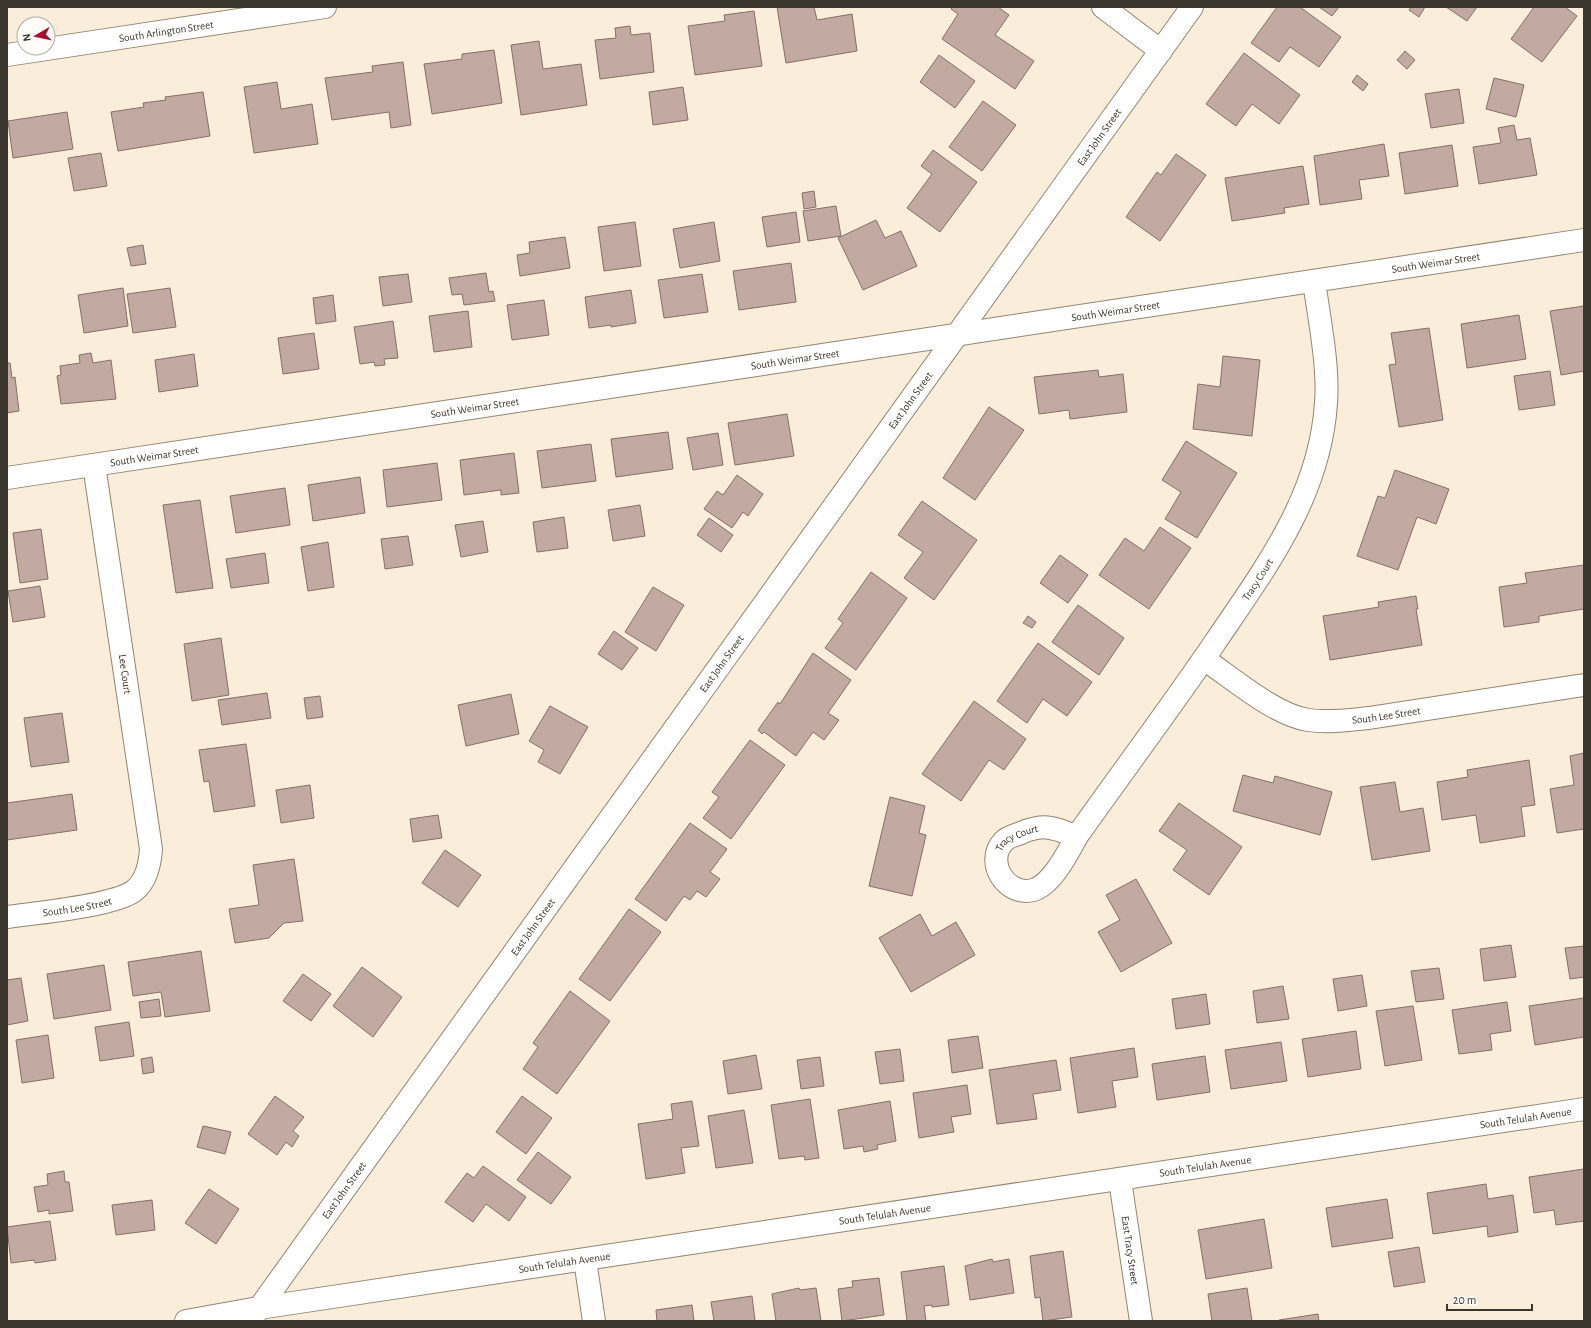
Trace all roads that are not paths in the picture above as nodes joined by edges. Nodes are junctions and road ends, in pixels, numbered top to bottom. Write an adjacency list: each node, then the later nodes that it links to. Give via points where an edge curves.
1 (325, 7): 5 (street, South Arlington Street)
2 (1103, 7): 4 (street)
3 (1192, 7): 4 (street, East John Street)
4 (1161, 51): 8 (street, East John Street)
5 (7, 55)
6 (1584, 240): 7 (street, South Weimar Street)
7 (1314, 281): 8 (street, South Weimar Street); 11 (street, Tracy Court, via 1326,403 1310,481 1295,518 1275,553)
8 (958, 335): 9 (street, South Weimar Street); 19 (street, East John Street)
9 (94, 464): 10 (street, South Weimar Street); 14 (street, Lee Court, via 151,848 147,871)
10 (7, 478)
11 (1204, 659): 12 (street, South Lee Street, via 1279,710 1307,720 1369,718); 13 (street, Tracy Court)
12 (1584, 685)
13 (1076, 836)
14 (141, 882): 15 (street, South Lee Street, via 134,890 123,896 104,902)
15 (7, 917)
16 (1584, 1109): 17 (street, South Telulah Avenue)
17 (1120, 1180): 18 (street, South Telulah Avenue); 22 (street, East Tracy Street)
18 (584, 1260): 19 (street, South Telulah Avenue); 21 (street)
19 (255, 1315): 20 (street, South Telulah Avenue)
20 (186, 1321)
21 (594, 1321)
22 (1141, 1321)

